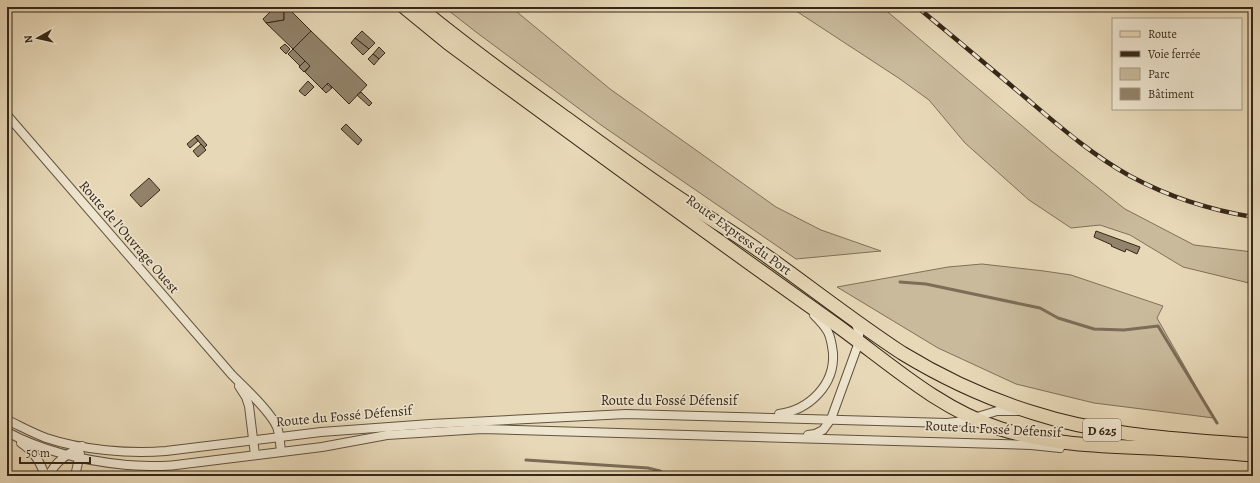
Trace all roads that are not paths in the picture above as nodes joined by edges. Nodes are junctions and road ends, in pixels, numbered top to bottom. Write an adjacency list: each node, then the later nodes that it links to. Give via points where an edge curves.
1 (404, 7): 4 (main road, Route Express du Port, via 494,78)
2 (419, 7): 5 (main road, Route Express du Port, via 483,58 633,166 760,251)
3 (7, 115): 7 (street, Route de l'Ouvrage Ouest)
4 (813, 311): 6 (main road, Route Express du Port); 9 (street, via 826,328 831,341 833,362 825,385 814,398 797,409)
5 (852, 317): 6 (street, via 859,332); 8 (main road, Route Express du Port, via 901,352 937,372 974,390)
6 (859, 342): 10 (main road, Route Express du Port, via 925,391); 11 (street)
7 (232, 375): 14 (street, Route de l'Ouvrage Ouest, via 271,418 277,427); 16 (street, Route de l'Ouvrage Ouest, via 247,401)
8 (1033, 413): 10 (street, Route du Fossé Défensif, via 1008,410); 18 (main road, Route du Fossé Défensif / D 625, via 1125,434)
9 (746, 417): 11 (street, Route du Fossé Défensif); 14 (street, Route du Fossé Défensif, via 626,414 430,424)
10 (974, 418): 11 (street, Route du Fossé Défensif, via 947,423); 17 (main road, Route Express du Port, via 993,426 1045,440)
11 (831, 419): 15 (street, via 826,428 819,432)
12 (7, 420): 19 (street, Route du Fossé Défensif, via 45,437)
13 (7, 433): 22 (street, Route du Fossé Défensif); 26 (street, Route du Fossé Défensif, via 35,455)
14 (279, 437): 16 (street, Route du Fossé Défensif); 20 (street, Route de l'Ouvrage Ouest)
15 (792, 438): 20 (street, Route du Fossé Défensif, via 473,429 387,435 322,448); 21 (street, Route du Fossé Défensif, via 1031,445 1106,451)
16 (253, 441): 19 (street, Route du Fossé Défensif, via 152,452); 24 (street, Route de l'Ouvrage Ouest)
17 (1076, 444): 21 (main road, Route du Fossé Défensif)
18 (1253, 445)
19 (82, 446): 22 (street); 25 (street)
20 (281, 452): 24 (street, Route du Fossé Défensif)
21 (1212, 452): 23 (main road, Route du Fossé Défensif)
22 (65, 455): 25 (street, Route du Fossé Défensif); 27 (street)
23 (1253, 455)
24 (255, 456): 25 (street, Route du Fossé Défensif, via 163,467 111,464)
25 (79, 458): 28 (street)
26 (45, 476)
27 (49, 476)
28 (75, 476)

